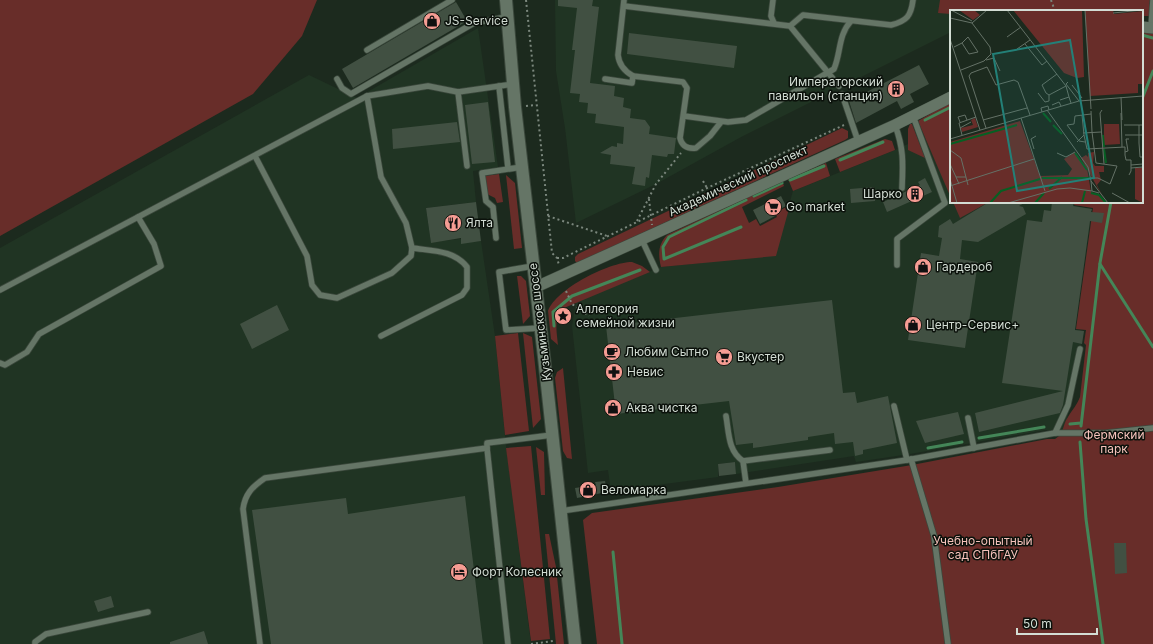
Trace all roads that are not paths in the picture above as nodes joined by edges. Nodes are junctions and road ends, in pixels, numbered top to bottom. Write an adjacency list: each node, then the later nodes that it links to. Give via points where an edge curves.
1 (452, 0): 12 (lane)
2 (506, 0): 7 (main road, Кузьминское шоссе)
3 (773, 0): 9 (lane, via 771,16)
4 (913, 0): 8 (lane, via 909,17 898,23 891,25)
5 (1153, 0): 11 (lane)
6 (624, 3): 9 (lane); 14 (lane, via 618,55 619,63)
7 (506, 18): 15 (lane, via 474,23 351,94 342,88); 17 (main road, Кузьминское шоссе)
8 (851, 21): 10 (lane, via 803,15); 13 (lane, via 842,35 834,69)
9 (774, 23): 10 (lane)
10 (790, 26): 13 (lane)
11 (1149, 28)
12 (366, 50)
13 (828, 73): 19 (lane); 26 (lane, via 746,120)
14 (633, 76): 16 (lane, via 632,83); 24 (lane, via 686,84 688,88)
15 (337, 79)
16 (605, 79)
17 (513, 84): 18 (lane); 31 (main road, Кузьминское шоссе)
18 (499, 86): 20 (lane); 32 (lane)
19 (839, 86)
20 (458, 92): 22 (lane, via 428,86); 30 (lane)
21 (842, 94): 28 (lane)
22 (367, 96): 29 (lane); 37 (lane, via 381,177 406,223)
23 (950, 98): 25 (street, Академический проспект)
24 (684, 116): 26 (lane); 26 (lane, via 680,138 686,147 696,148 701,145)
25 (913, 116): 27 (street, Академический проспект); 38 (lane, via 945,203 897,239)
26 (721, 122)
27 (895, 125): 28 (street, Академический проспект); 33 (lane, via 902,142)
28 (858, 141): 36 (street, Академический проспект)
29 (255, 156): 34 (lane); 37 (lane, via 307,256 312,285 320,295 337,298 392,273 411,256)
30 (467, 166)
31 (522, 167): 32 (lane); 39 (main road, Кузьминское шоссе)
32 (508, 168): 35 (lane, via 482,173 486,200 493,207)
33 (902, 188)
34 (138, 217): 42 (lane); 46 (lane, via 154,244 161,266 39,334 27,352 5,365)
35 (496, 238)
36 (642, 240): 40 (lane); 41 (street, Академический проспект)
37 (412, 248): 44 (lane, via 452,254 462,260 467,267 467,288 462,295)
38 (897, 265)
39 (533, 266): 41 (main road, Кузьминское шоссе); 43 (lane, via 499,272 506,330)
40 (656, 270)
41 (536, 287): 43 (main road, Кузьминское шоссе)
42 (0, 290)
43 (540, 328): 52 (main road, Кузьминское шоссе)
44 (381, 336)
45 (1080, 349): 51 (lane, via 1068,405)
46 (0, 363)
47 (894, 406): 56 (lane)
48 (726, 416): 57 (lane, via 731,447 734,454)
49 (968, 418): 54 (lane)
50 (1153, 428): 51 (lane, via 1105,433)
51 (1055, 433): 54 (lane)
52 (552, 435): 53 (lane, via 487,444); 59 (main road, Кузьминское шоссе)
53 (487, 448): 62 (lane, via 265,478 253,486 244,498 243,509); 63 (lane)
54 (974, 448): 56 (lane)
55 (830, 450): 57 (lane)
56 (909, 459): 58 (lane); 65 (lane, via 934,536)
57 (743, 461): 58 (lane)
58 (746, 483): 59 (lane)
59 (561, 511): 64 (main road, Кузьминское шоссе)
60 (148, 612): 61 (lane, via 46,634)
61 (35, 644)
62 (260, 644)
63 (508, 644)
64 (575, 644)
65 (948, 644)

